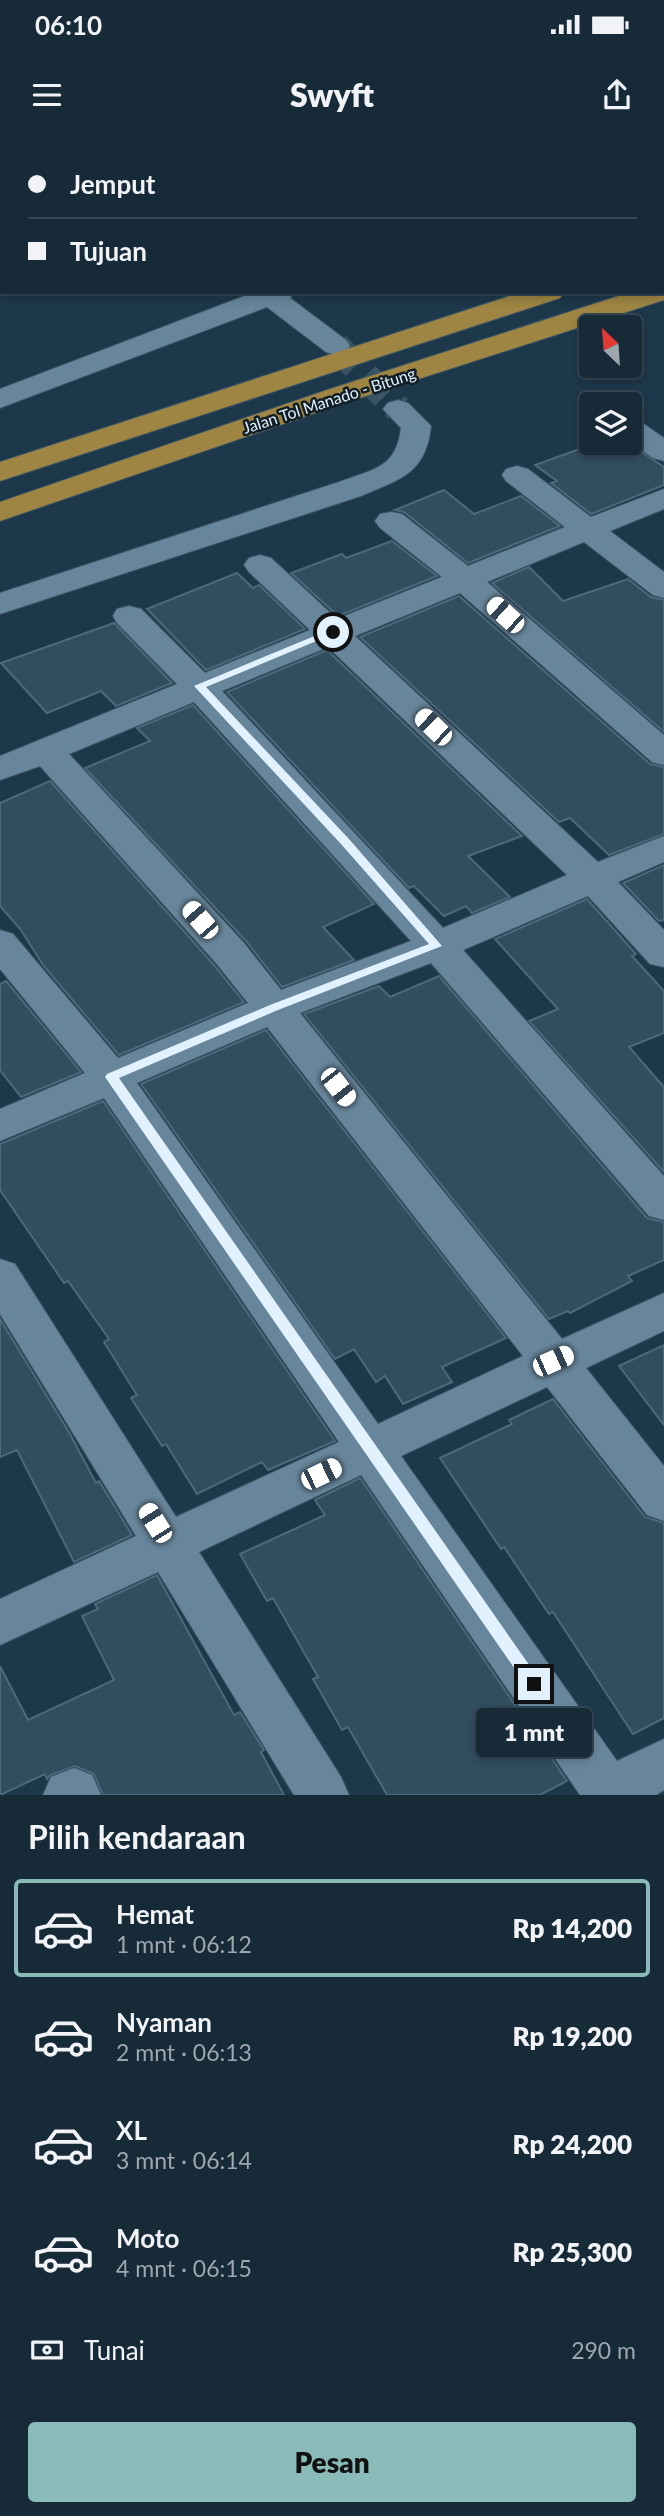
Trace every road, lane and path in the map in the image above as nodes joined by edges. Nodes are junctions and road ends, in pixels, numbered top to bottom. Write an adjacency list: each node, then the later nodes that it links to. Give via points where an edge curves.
1 (275, 294): 4 (street); 5 (street)
2 (544, 294): 9 (highway, Jalan Tol Manado - Bitung)
3 (657, 294): 12 (highway, Jalan Tol Manado - Bitung, via 337,396)
4 (336, 346)
5 (0, 399)
6 (398, 409): 18 (street, via 416,426 415,447 404,465 350,489)
7 (642, 436): 8 (street)
8 (664, 452)
9 (0, 472)
10 (517, 475): 14 (street)
11 (664, 498): 14 (street)
12 (0, 512)
13 (391, 521): 16 (street)
14 (587, 529): 16 (street); 17 (street)
15 (260, 565): 20 (street)
16 (465, 580): 20 (street); 23 (street)
17 (664, 588)
18 (0, 604)
19 (129, 616): 21 (street)
20 (333, 632): 21 (street); 26 (street)
21 (200, 686): 22 (street); 28 (street)
22 (46, 750): 24 (street); 30 (street)
23 (664, 754)
24 (0, 769)
25 (664, 848): 26 (street)
26 (593, 878): 28 (street); 29 (street)
27 (0, 943): 31 (street)
28 (437, 946): 30 (street); 33 (street)
29 (664, 954)
30 (274, 1007): 31 (street); 36 (street)
31 (111, 1077): 32 (street); 37 (street)
32 (0, 1126)
33 (664, 1204)
34 (0, 1276): 39 (street)
35 (664, 1311): 36 (street)
36 (553, 1361): 37 (street); 38 (street)
37 (371, 1450): 39 (street); 42 (street)
38 (664, 1501)
39 (169, 1545): 40 (street); 45 (street)
40 (0, 1623)
41 (664, 1763): 42 (street)
42 (608, 1794)
43 (69, 1795): 44 (street)
44 (75, 1795)
45 (323, 1795)

